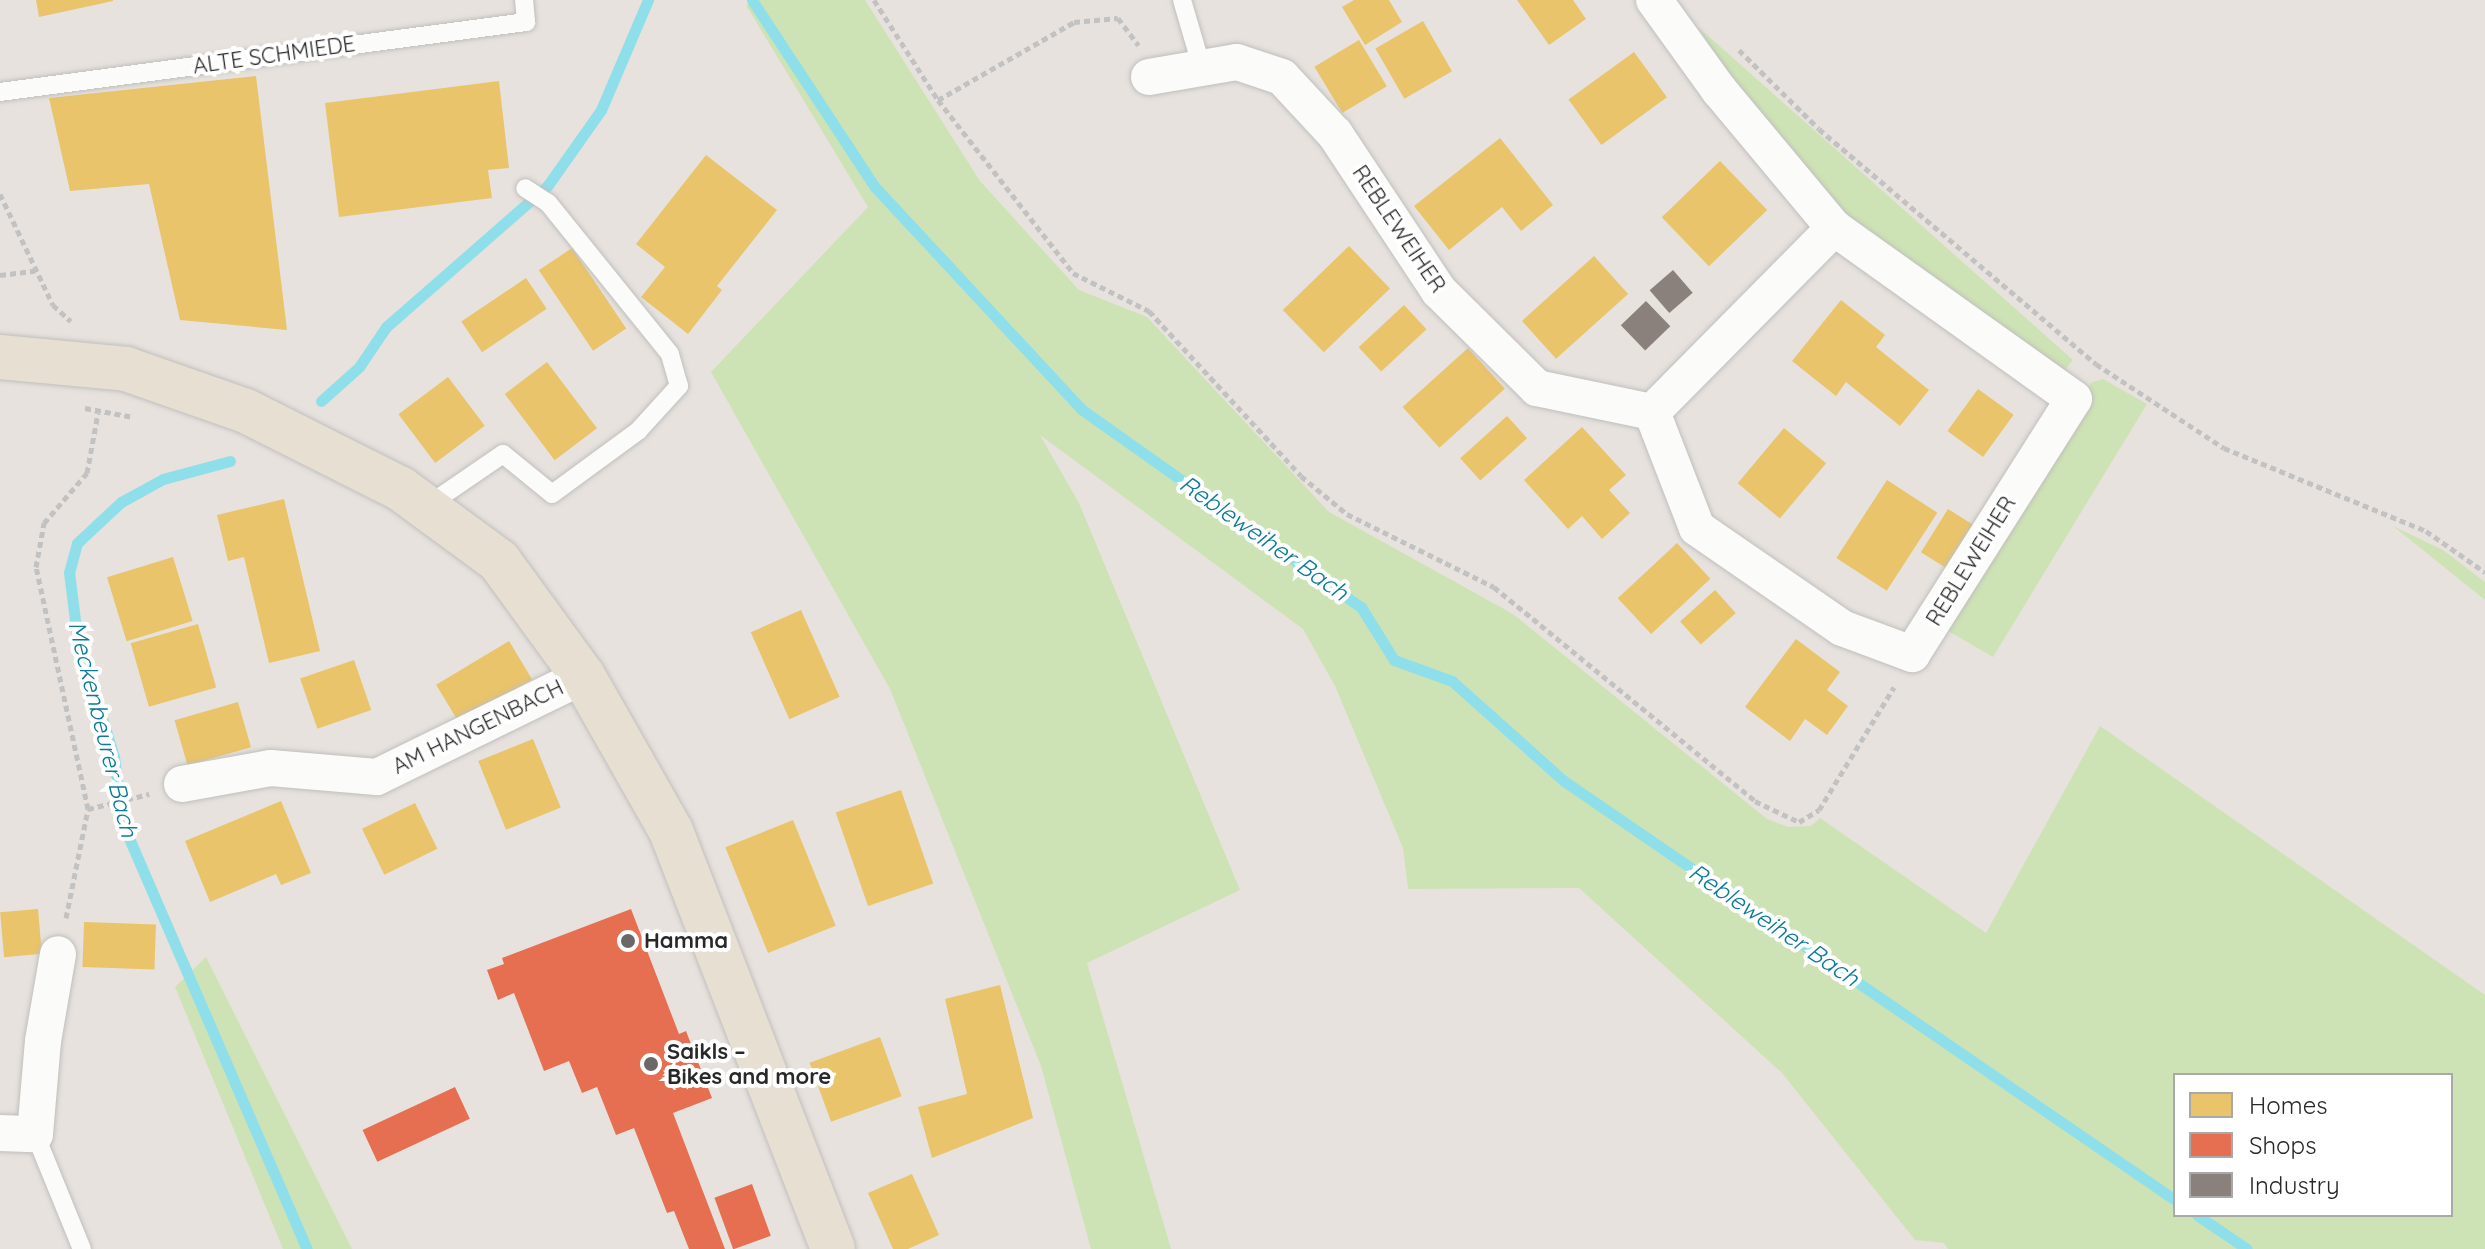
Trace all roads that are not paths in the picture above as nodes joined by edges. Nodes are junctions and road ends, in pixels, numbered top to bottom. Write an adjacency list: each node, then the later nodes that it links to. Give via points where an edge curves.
1 (524, 0): 6 (lane, ALTE SCHMIEDE, via 526,22)
2 (1182, 0): 4 (lane)
3 (1654, 0): 8 (street, REBLEWEIHER, via 1719,90)
4 (1201, 65): 5 (street, REBLEWEIHER); 10 (street, REBLEWEIHER, via 1237,62 1282,77 1335,134 1439,291 1537,388)
5 (1155, 76)
6 (0, 92)
7 (525, 188): 11 (lane, via 548,203 670,354 679,386 638,431 552,494 503,454)
8 (1834, 228): 10 (street); 10 (street, REBLEWEIHER, via 2074,399 1912,654 1842,628 1697,528)
9 (0, 357): 11 (main road, via 126,369 246,411)
10 (1652, 412)
11 (425, 507): 12 (main road, via 499,561)
12 (583, 676): 13 (street, AM HANGENBACH, via 377,777 271,768); 17 (main road, via 671,831)
13 (182, 784)
14 (58, 954): 15 (street, via 43,1041)
15 (17, 1134): 16 (lane)
16 (82, 1249)
17 (833, 1249)

